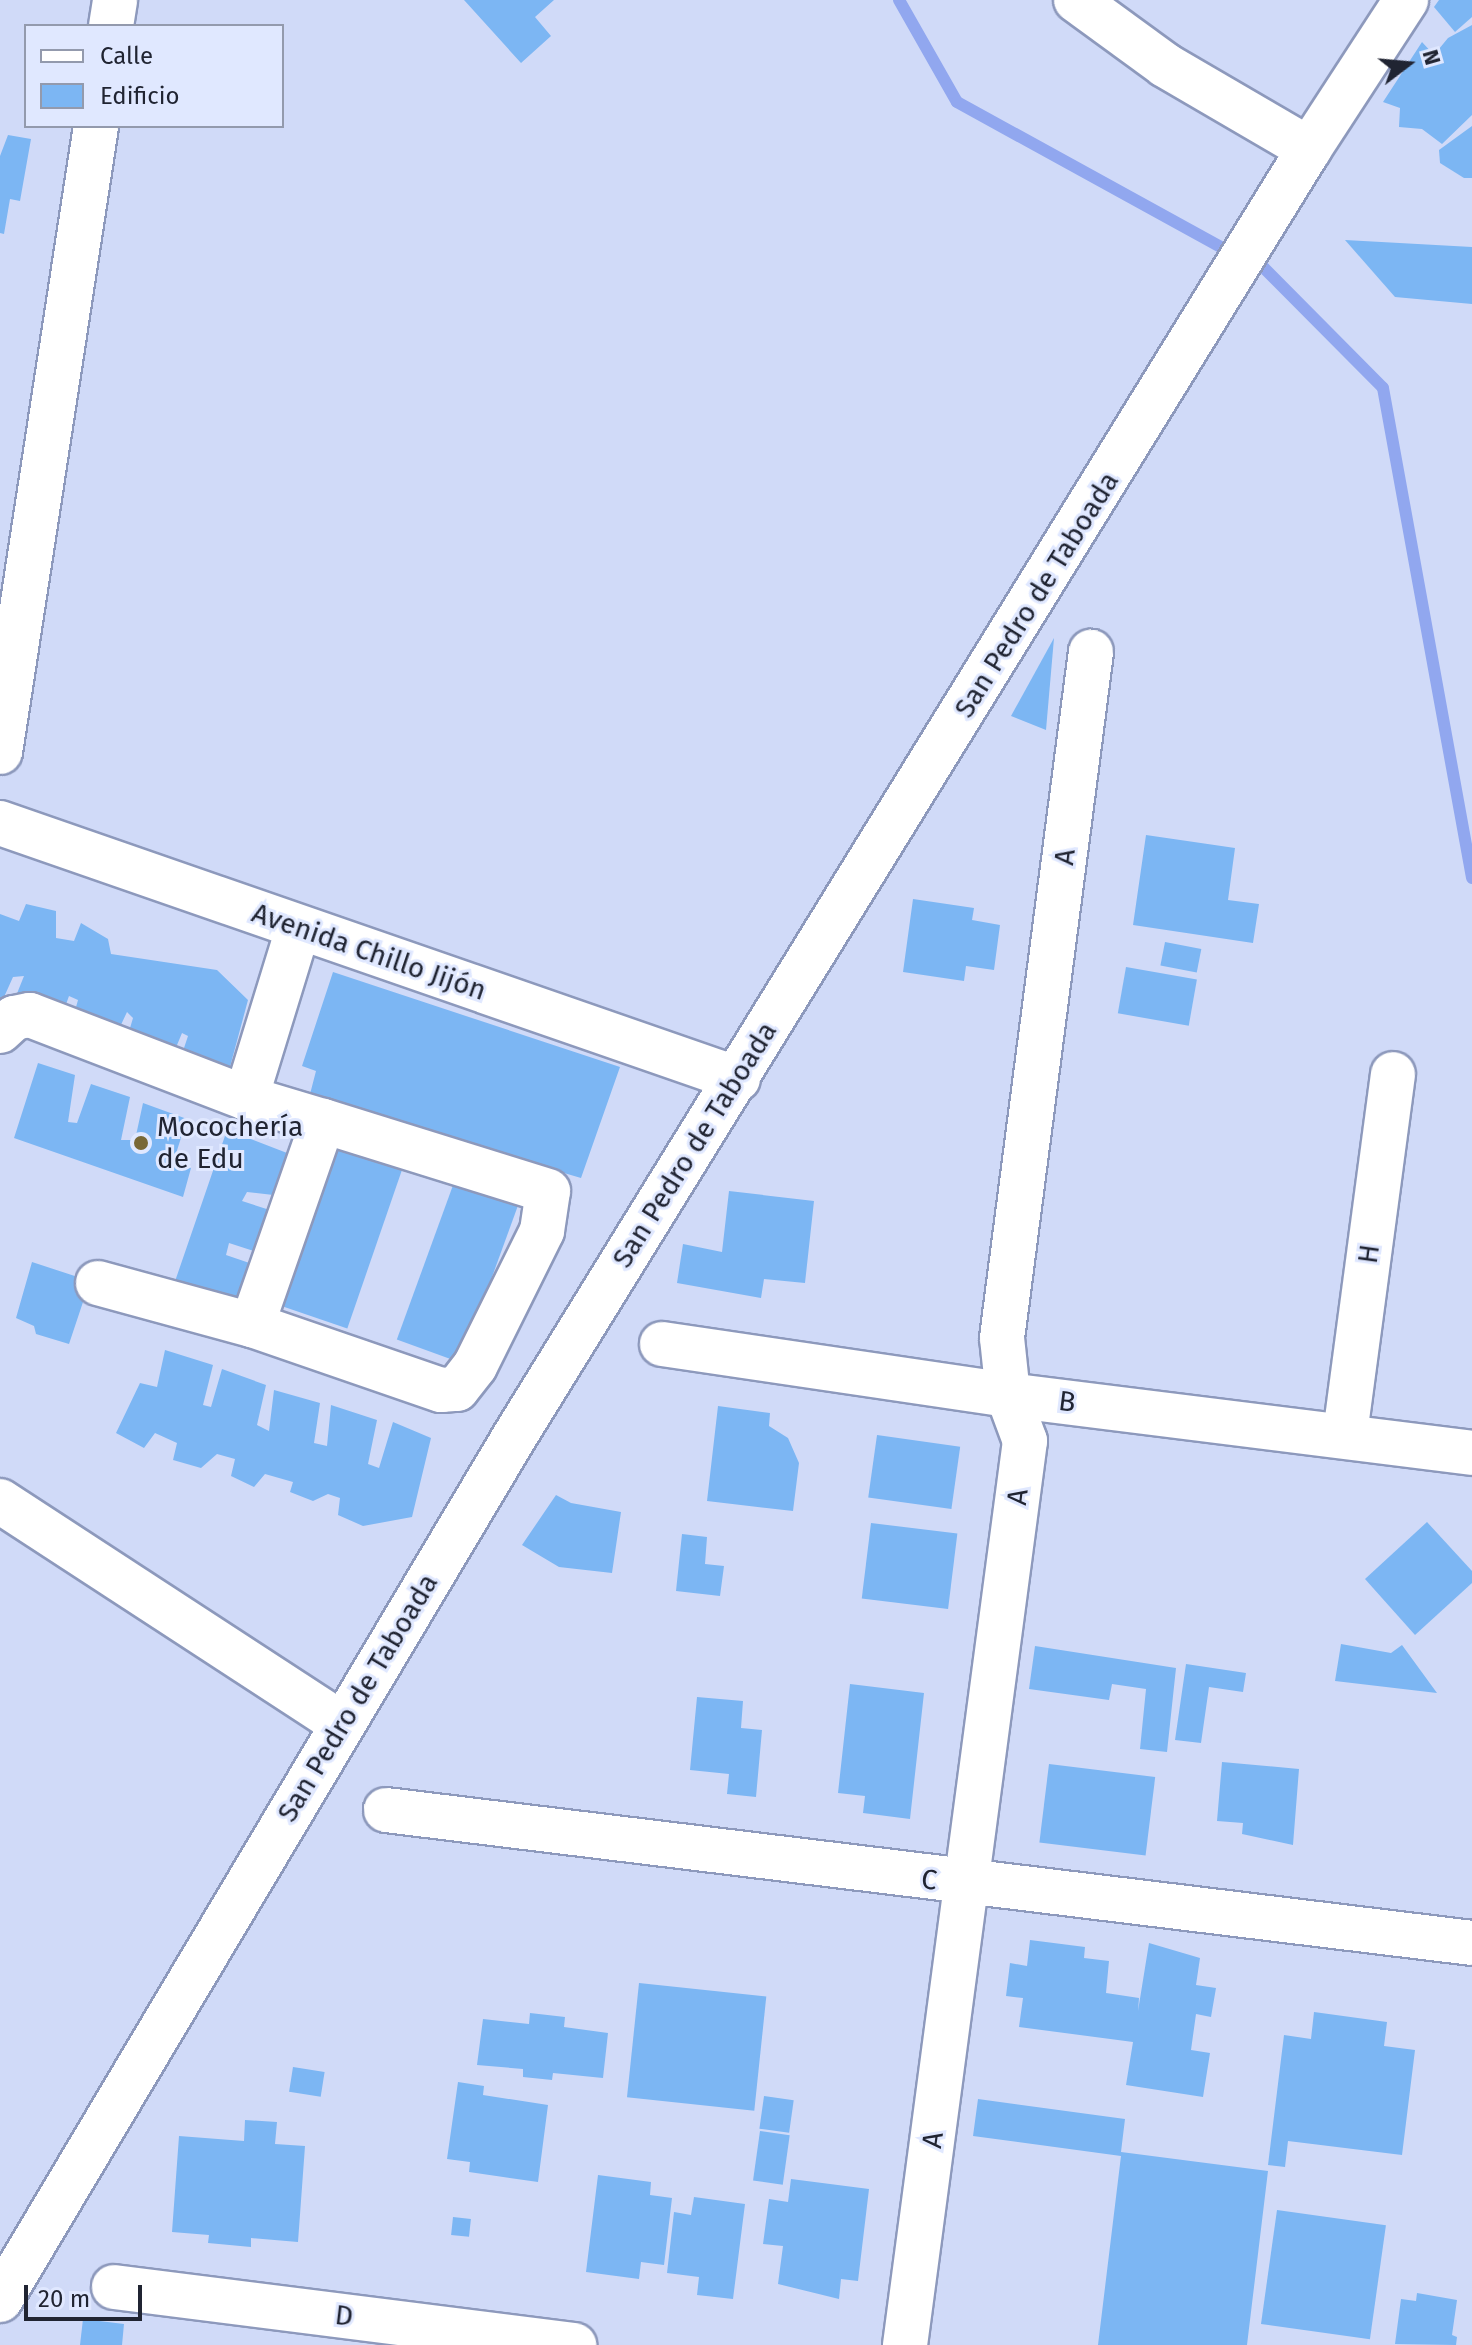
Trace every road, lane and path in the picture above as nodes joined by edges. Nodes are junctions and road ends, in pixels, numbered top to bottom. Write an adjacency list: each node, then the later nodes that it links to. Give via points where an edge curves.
1 (115, 0): 4 (street)
2 (1076, 0): 6 (street, via 1165,65)
3 (1406, 0): 6 (street, San Pedro de Taboada)
4 (111, 24)
5 (96, 128): 8 (street)
6 (1309, 149): 14 (street, San Pedro de Taboada)
7 (1091, 652): 20 (street, A, via 1002,1338)
8 (6, 673): 9 (street)
9 (0, 752)
10 (0, 823): 11 (street, Avenida Chillo Jijón)
11 (298, 929): 14 (street, Avenida Chillo Jijón); 15 (street)
12 (0, 1031): 15 (street, via 14,1018 30,1015)
13 (1393, 1074): 21 (street, H)
14 (738, 1079): 24 (street, San Pedro de Taboada)
15 (246, 1098): 16 (street)
16 (323, 1121): 18 (street); 18 (street, via 548,1191 542,1231 475,1366 457,1389 441,1390)
17 (98, 1283): 18 (street)
18 (252, 1325)
19 (662, 1344): 20 (street, B)
20 (1008, 1395): 21 (street, B); 26 (street, A, via 1025,1441)
21 (1345, 1434): 22 (street, B)
22 (1472, 1453)
23 (0, 1501): 24 (street)
24 (342, 1724): 29 (street, San Pedro de Taboada)
25 (386, 1810): 26 (street, C)
26 (969, 1885): 27 (street, C); 31 (street, A)
27 (1472, 1943)
28 (114, 2287): 30 (street, D)
29 (0, 2300)
30 (574, 2345)
31 (905, 2345)

